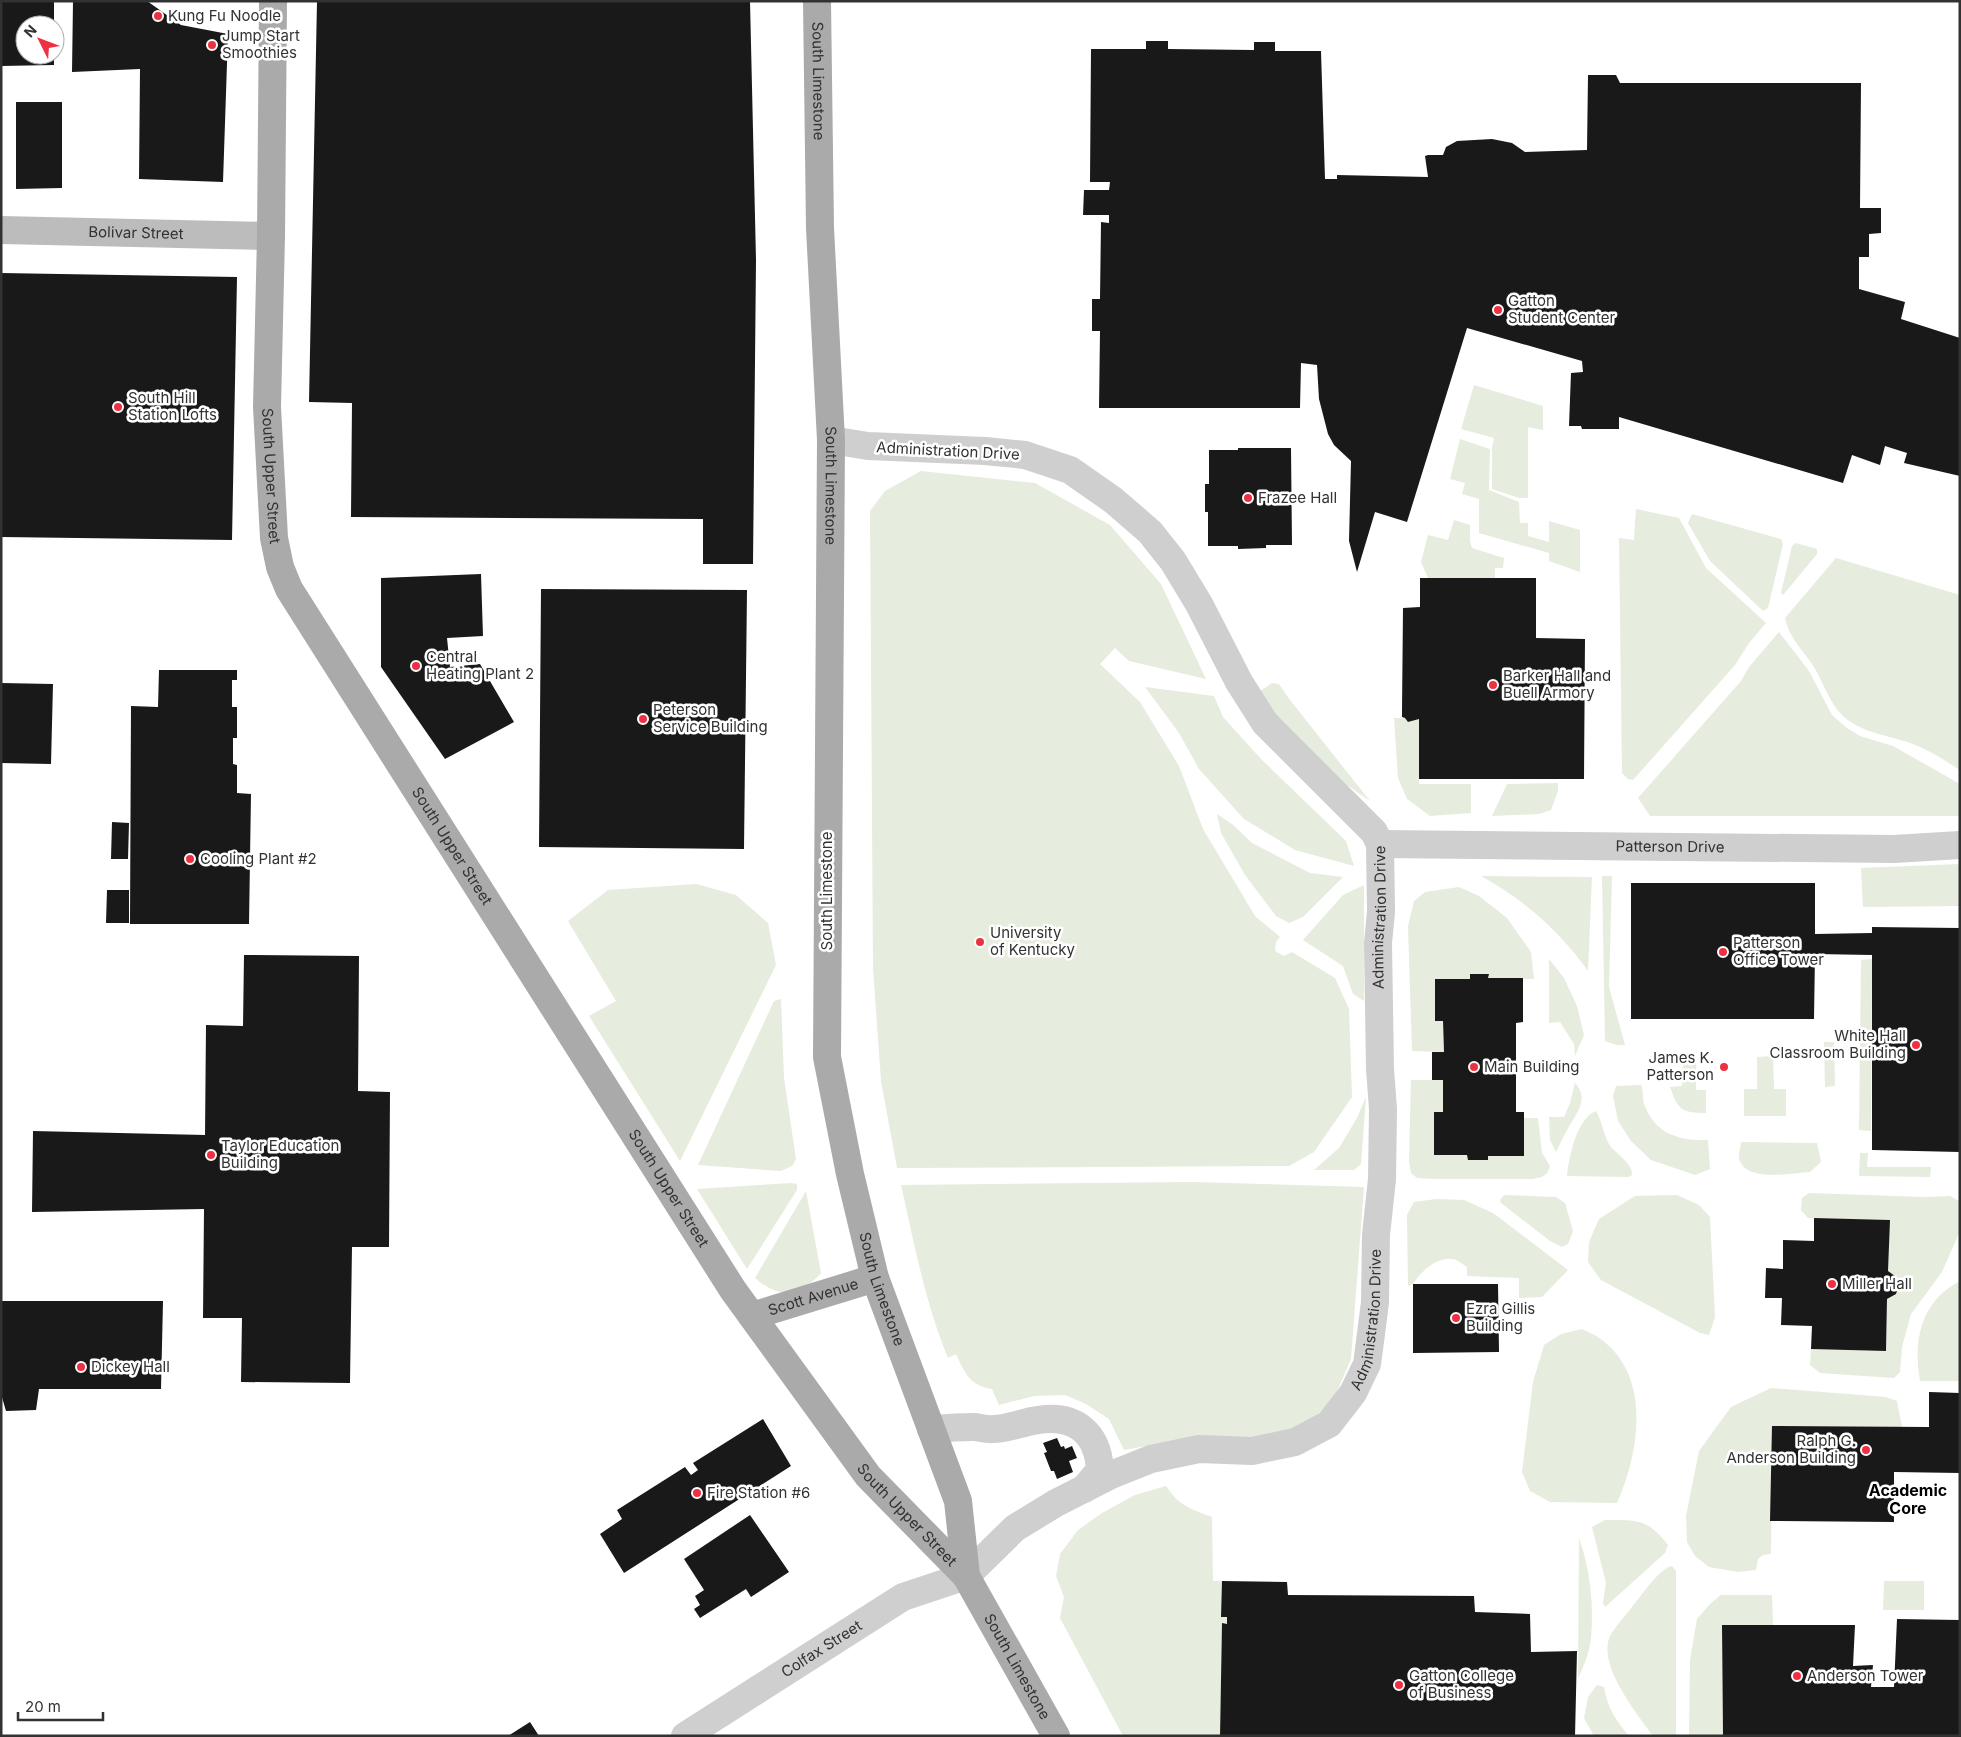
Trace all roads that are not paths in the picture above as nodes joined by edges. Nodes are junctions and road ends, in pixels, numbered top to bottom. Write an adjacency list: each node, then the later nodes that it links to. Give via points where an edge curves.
1 (273, 1): 4 (main road, South Upper Street)
2 (817, 1): 5 (main road, South Limestone, via 820,228)
3 (1, 230): 4 (main road, Bolivar Street)
4 (271, 236): 9 (main road, South Upper Street, via 267,407 271,515 280,568 289,589)
5 (831, 440): 6 (street, Administration Drive, via 868,446 1025,455 1070,470 1114,500 1150,532 1173,561 1265,723 1374,832); 8 (main road, South Limestone, via 827,1057)
6 (1380, 844): 7 (street, Patterson Drive, via 1886,849); 11 (street, Administration Drive, via 1381,1197 1376,1235 1375,1302 1367,1364 1354,1393 1329,1424 1295,1442 1252,1451 1199,1449 1151,1459)
7 (1960, 845)
8 (875, 1278): 9 (main road, Scott Avenue); 10 (main road, South Limestone)
9 (752, 1316): 12 (main road, South Upper Street, via 868,1476)
10 (931, 1429): 11 (street, Administration Drive, via 993,1429 1061,1419 1081,1426 1099,1454 1100,1470); 12 (main road, South Limestone, via 958,1501)
11 (1084, 1489): 12 (street, Administration Drive, via 1015,1528)
12 (966, 1576): 13 (street, Colfax Street, via 903,1597); 14 (main road, South Limestone)
13 (685, 1736)
14 (1056, 1736)

